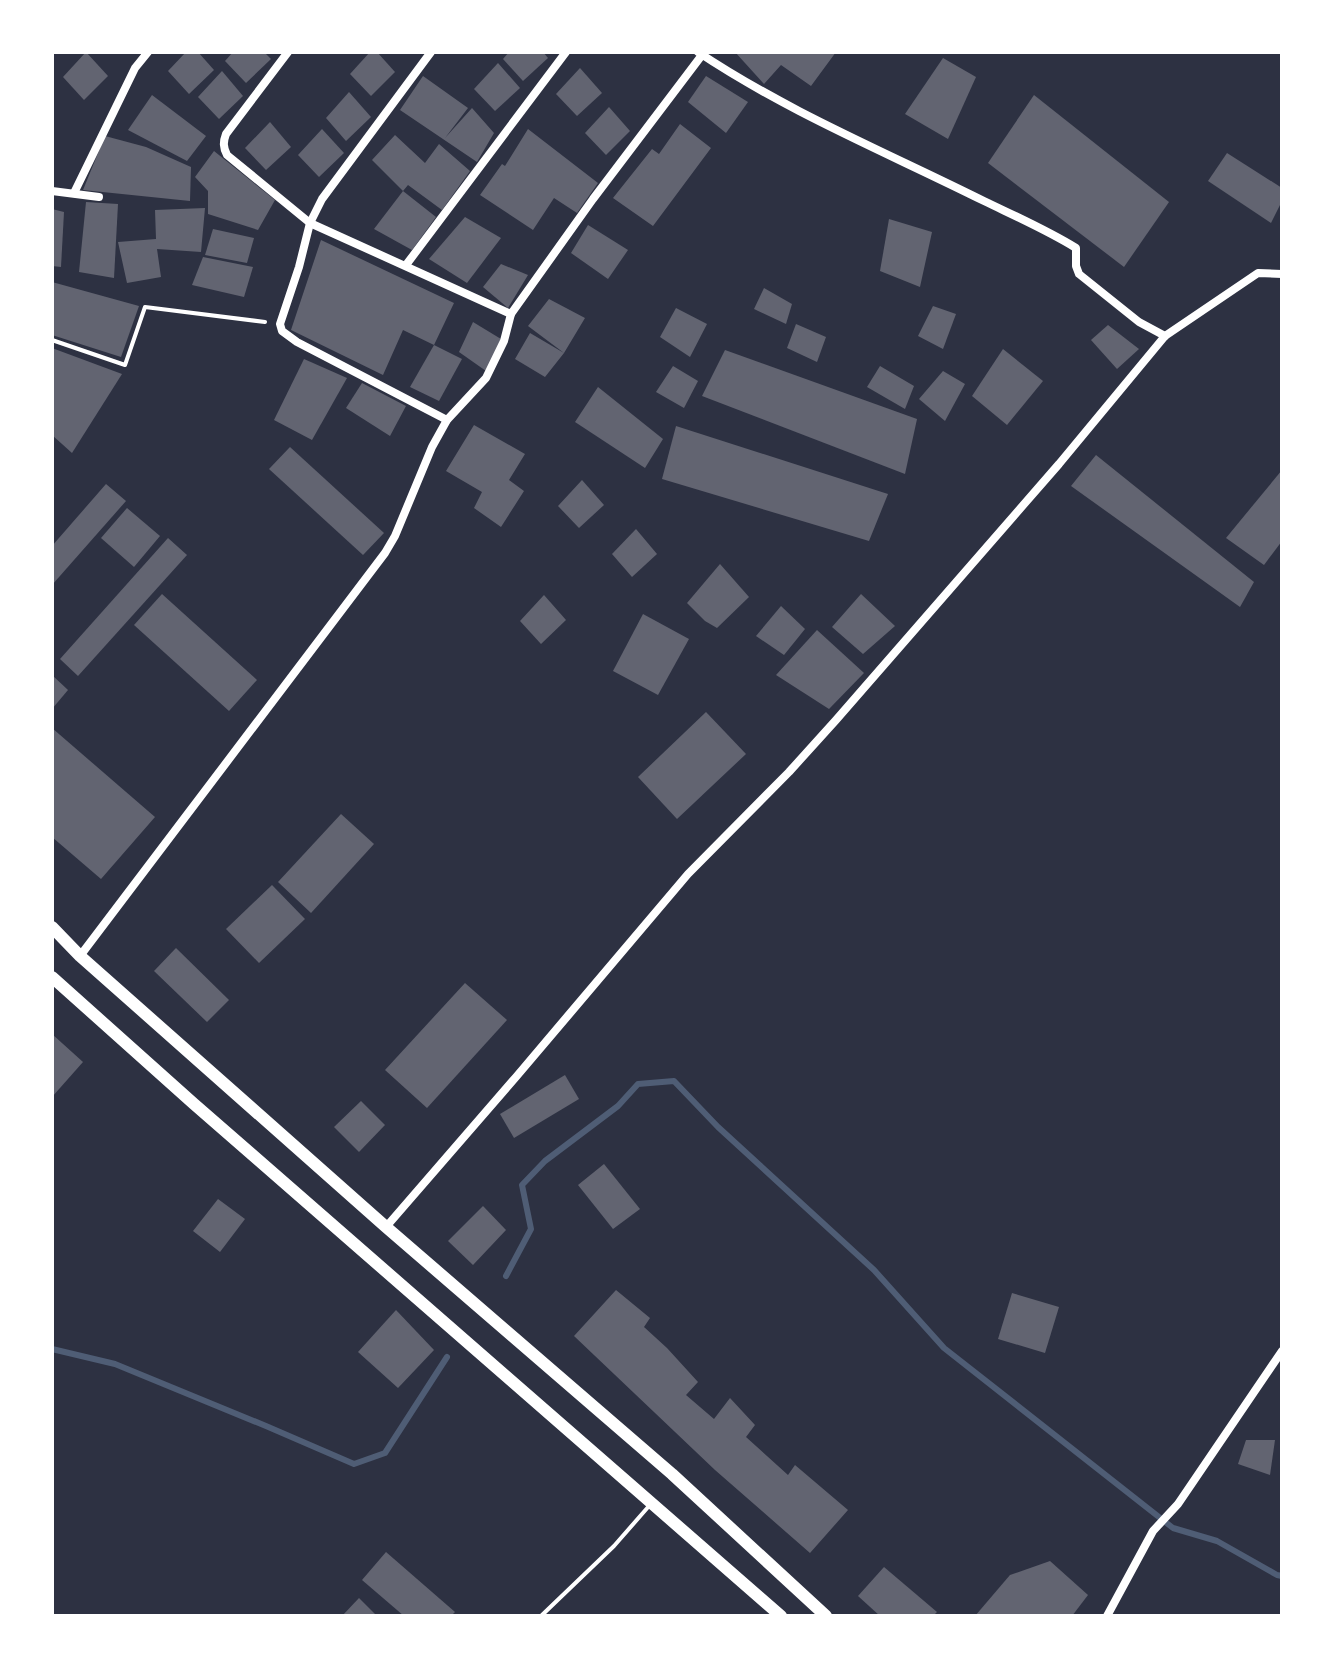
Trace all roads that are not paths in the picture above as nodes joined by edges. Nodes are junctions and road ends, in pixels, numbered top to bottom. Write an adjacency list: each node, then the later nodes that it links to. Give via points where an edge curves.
1 (148, 52): 7 (street, via 135,68)
2 (288, 52): 9 (street, via 223,142 236,163)
3 (431, 52): 9 (street, via 335,180)
4 (566, 52): 10 (street)
5 (700, 53): 12 (street); 13 (street, via 801,112 1070,244 1076,248 1079,274)
6 (52, 191): 7 (street)
7 (74, 193): 8 (street)
8 (99, 197)
9 (310, 223): 10 (street); 14 (street, via 282,331)
10 (406, 265): 12 (street)
11 (1282, 274): 13 (street, via 1258,273)
12 (511, 314): 14 (street, via 486,378)
13 (1165, 336): 18 (street, via 836,720 688,874)
14 (447, 420): 16 (street, via 385,553)
15 (52, 927): 16 (main road)
16 (80, 956): 18 (main road)
17 (52, 977): 20 (main road)
18 (386, 1227): 23 (main road, via 672,1474)
19 (1282, 1351): 24 (street, via 1178,1504 1153,1531)
20 (650, 1504): 21 (lane); 22 (main road)
21 (541, 1616)
22 (781, 1616)
23 (826, 1616)
24 (1107, 1616)

